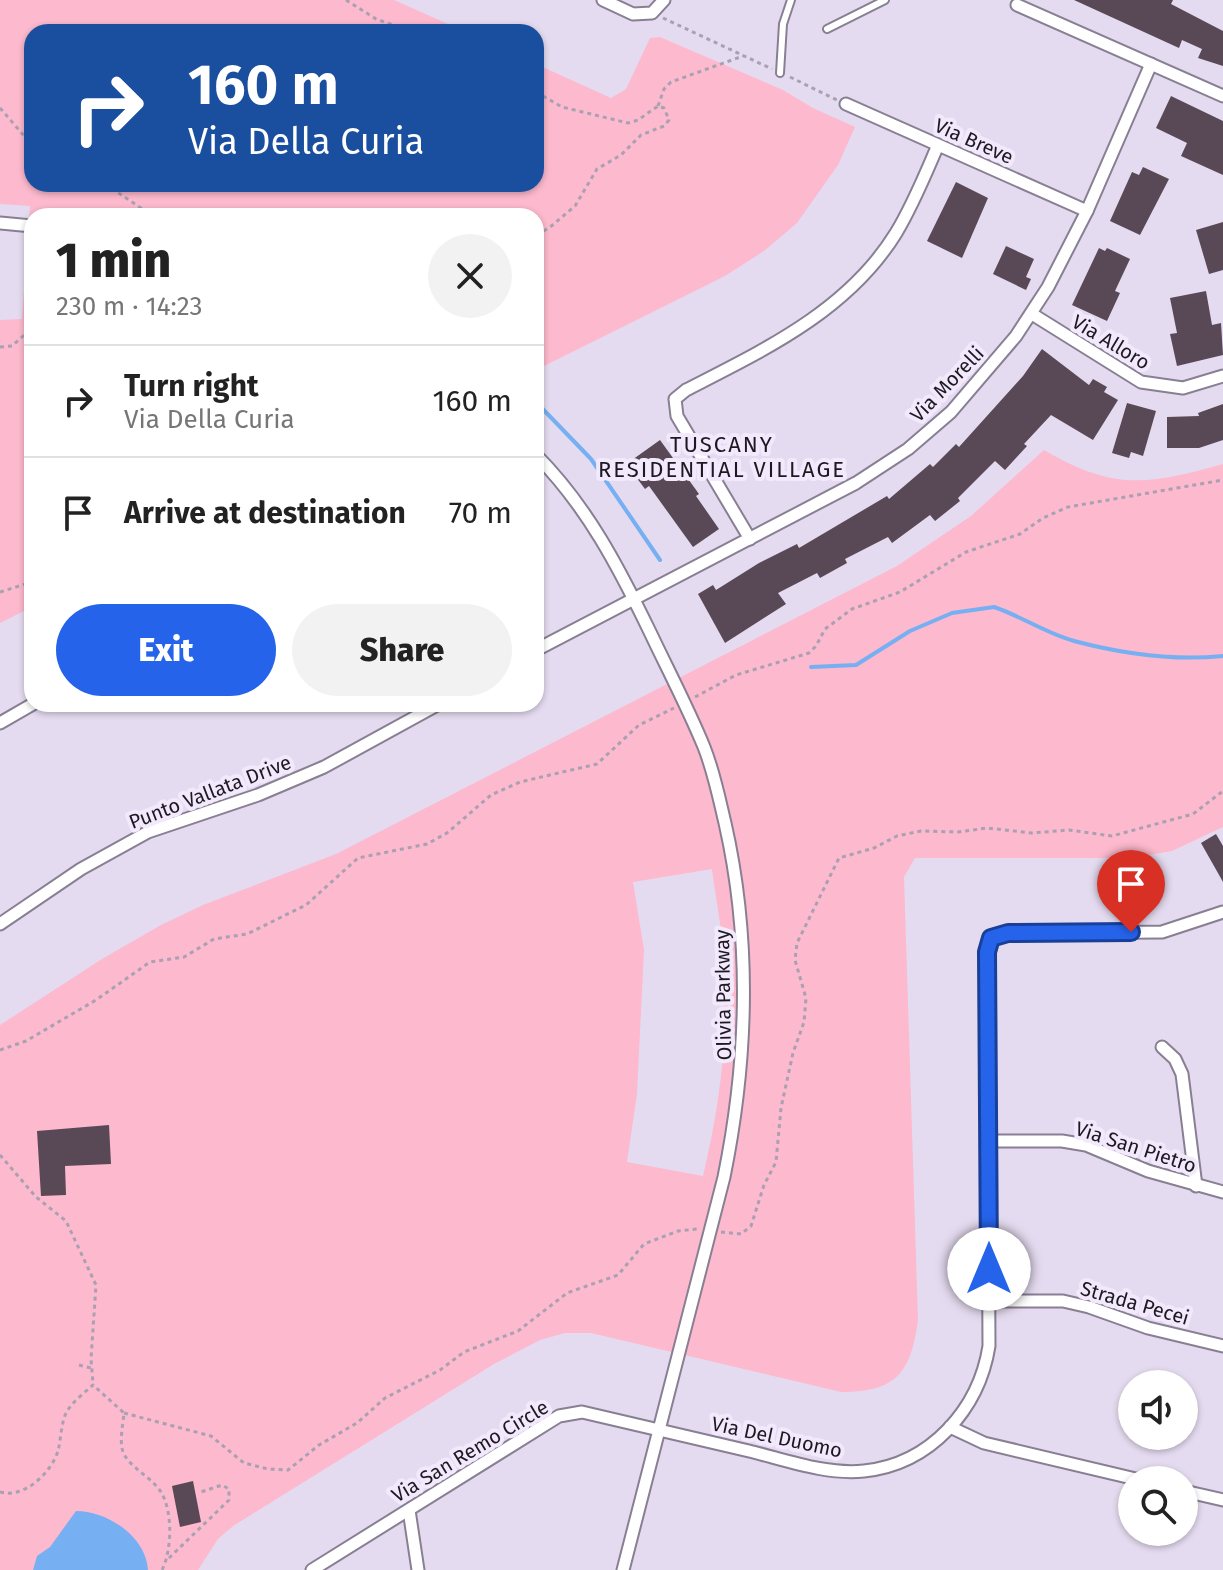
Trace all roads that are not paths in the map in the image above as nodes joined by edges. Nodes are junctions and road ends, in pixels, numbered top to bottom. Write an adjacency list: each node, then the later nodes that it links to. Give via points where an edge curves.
1 (603, 0): 2 (street, via 633,14 652,13)
2 (664, 0)
3 (791, 0): 8 (lane, via 783,24)
4 (885, 0): 6 (lane)
5 (1017, 5): 7 (street)
6 (827, 29)
7 (1151, 64): 9 (street); 12 (street, Via Morelli)
8 (780, 73)
9 (1223, 96)
10 (846, 104): 11 (street, Via Breve)
11 (938, 145): 12 (street, Via Breve); 18 (street, via 894,236 836,301 777,344 675,399 677,416)
12 (1087, 211): 15 (street, Via Morelli)
13 (0, 223): 14 (street)
14 (24, 225)
15 (1032, 314): 16 (street, Via Alloro, via 1141,382 1183,388); 18 (street, Via Morelli, via 960,402 908,449)
16 (1223, 376)
17 (544, 465): 19 (street, Olivia Parkway, via 587,517)
18 (750, 539): 19 (street, Via Morelli)
19 (633, 597): 20 (street); 33 (street, Olivia Parkway, via 705,749 717,787 744,953 741,1076 727,1163)
20 (544, 646)
21 (24, 709): 23 (street)
22 (424, 712): 25 (street, Punto Vallata Drive, via 324,767 148,832)
23 (0, 723)
24 (1223, 912): 27 (street, Via Del Duomo, via 1162,932 1008,933 991,938)
25 (0, 924)
26 (1162, 1047): 28 (street, via 1182,1074)
27 (989, 1141): 28 (street, Via San Pietro, via 1086,1145); 30 (street, Via Del Duomo)
28 (1196, 1186): 29 (street, Via San Pietro)
29 (1223, 1192)
30 (989, 1301): 31 (street, Strada Pecei, via 1063,1301); 32 (street, Via Del Duomo, via 985,1368 968,1407)
31 (1223, 1346)
32 (950, 1427): 33 (street, Via Del Duomo, via 912,1456 864,1471 818,1468); 34 (street, via 984,1443)
33 (660, 1429): 37 (street, Via San Remo Circle, via 582,1412 559,1416); 40 (street, Olivia Parkway)
34 (1118, 1475)
35 (1198, 1494): 36 (street)
36 (1223, 1500)
37 (409, 1510): 38 (street, Via San Remo Circle); 39 (street)
38 (312, 1570)
39 (418, 1570)
40 (623, 1570)

